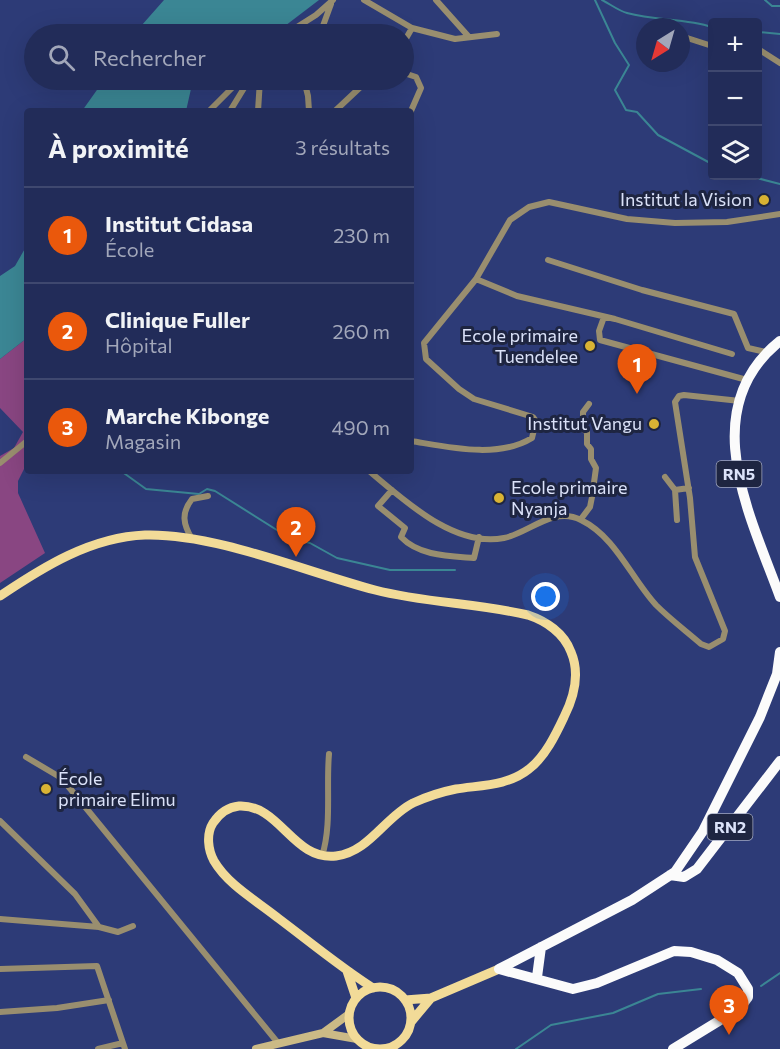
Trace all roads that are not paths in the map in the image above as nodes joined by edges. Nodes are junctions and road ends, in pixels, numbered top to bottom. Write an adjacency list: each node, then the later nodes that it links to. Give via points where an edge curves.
1 (364, 0): 6 (street)
2 (333, 1): 4 (street); 5 (street)
3 (435, 1): 9 (street)
4 (300, 24)
5 (326, 24)
6 (405, 24)
7 (414, 29): 9 (street, via 455,39)
8 (497, 34): 9 (street)
9 (469, 37)
10 (690, 39): 11 (street)
11 (708, 45)
12 (762, 52): 13 (street)
13 (780, 63)
14 (414, 76): 25 (street, via 421,88)
15 (230, 90): 20 (street)
16 (243, 90): 21 (street)
17 (259, 90): 22 (street)
18 (306, 90): 23 (street)
19 (357, 90): 24 (street)
20 (212, 108)
21 (232, 108)
22 (258, 108)
23 (309, 108)
24 (338, 108)
25 (412, 108)
26 (780, 214): 28 (street, via 727,222 675,223 538,203 510,220)
27 (548, 260): 31 (street, via 734,314 748,348)
28 (476, 279): 29 (street, via 517,296); 36 (street, via 424,343 426,359 474,399 533,417 536,421 532,438 523,443 476,450)
29 (604, 316): 32 (street); 33 (street, via 600,340)
30 (780, 341): 31 (highway, RN5)
31 (766, 352): 33 (highway, RN5)
32 (732, 354)
33 (747, 380): 34 (highway, RN5)
34 (741, 401): 41 (street, via 684,395 676,398); 50 (highway, RN5, via 733,442 742,487)
35 (589, 404): 45 (street, via 583,412 583,429 596,468 590,507)
36 (414, 441)
37 (24, 443): 38 (street)
38 (0, 463)
39 (373, 474): 42 (street)
40 (665, 477): 43 (street)
41 (689, 488): 43 (street); 45 (street, via 695,557 725,631 723,639 709,646 701,644 657,606 617,552)
42 (392, 490): 47 (street, via 435,523); 47 (street, via 378,506 405,528 401,537 418,549 474,558)
43 (675, 490): 46 (street)
44 (208, 496): 48 (street, via 192,499 185,511 184,523)
45 (581, 519): 47 (street, via 563,516 503,538)
46 (677, 520)
47 (479, 537)
48 (192, 539): 49 (main road, via 143,535 106,542 47,566); 56 (main road, via 397,595 528,615 547,623 571,650 576,668 571,699 555,736 530,769 489,786 455,789 426,798 396,815 357,849)
49 (0, 596)
50 (780, 597)
51 (780, 652): 57 (highway, via 777,674 760,717 703,831)
52 (329, 754): 56 (street, via 328,840)
53 (26, 756): 75 (street, via 68,786)
54 (780, 761): 57 (highway, RN2, via 697,869 684,877)
55 (0, 821): 60 (street, via 75,894)
56 (322, 856): 64 (main road, via 305,849 264,813 248,807 225,811 214,820 209,832 213,859 231,882)
57 (670, 875): 61 (highway, RN2, via 632,900)
58 (0, 919): 60 (street)
59 (133, 926): 60 (street, via 118,932)
60 (99, 927)
61 (541, 947): 63 (highway, RN2); 65 (highway)
62 (0, 969): 69 (street, via 97,966)
63 (499, 969): 65 (highway); 68 (main road)
64 (347, 971): 66 (main road); 67 (main road)
65 (537, 977): 81 (highway, via 559,986 583,988 674,951 717,960 738,973 748,989 746,1001)
66 (373, 988): 67 (main road); 70 (main road, via 394,990)
67 (356, 998): 72 (main road)
68 (431, 998): 70 (main road); 73 (main road)
69 (109, 1000): 71 (street); 77 (street)
70 (405, 1000): 73 (main road)
71 (0, 1012)
72 (350, 1014): 74 (street); 76 (main road, via 352,1031)
73 (411, 1022): 78 (main road, via 406,1036)
74 (323, 1033): 75 (street); 76 (street)
75 (278, 1043): 80 (street)
76 (362, 1044): 78 (main road, via 380,1049)
77 (124, 1046): 79 (street)
78 (393, 1047)
79 (98, 1049)
80 (256, 1049)
81 (673, 1049)

